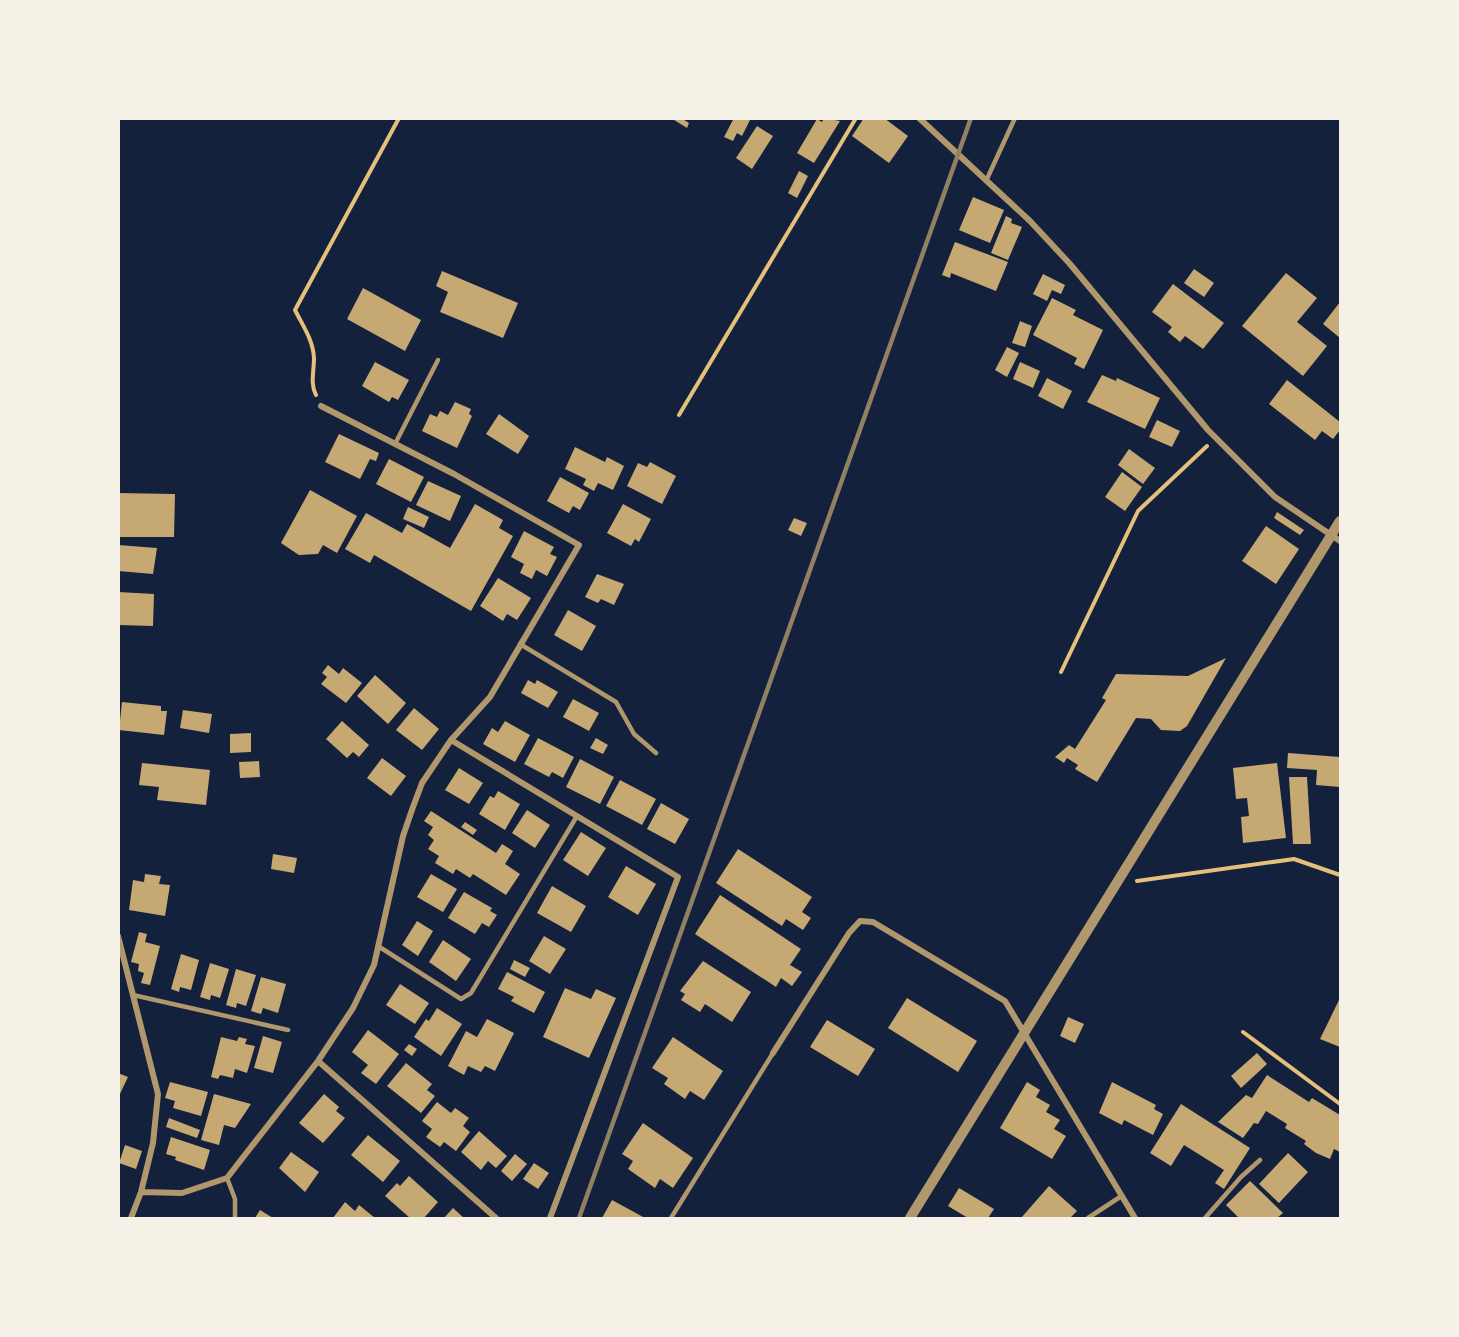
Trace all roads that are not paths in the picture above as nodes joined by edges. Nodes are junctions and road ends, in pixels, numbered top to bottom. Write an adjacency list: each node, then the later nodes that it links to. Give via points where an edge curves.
1 (919, 118): 3 (street)
2 (1015, 118): 3 (lane)
3 (986, 181): 8 (street, via 1070,264 1216,438 1275,498)
4 (438, 360): 6 (lane)
5 (321, 406): 6 (street)
6 (395, 444): 9 (street, via 579,545)
7 (1341, 521): 8 (street)
8 (1336, 538): 17 (street)
9 (520, 644): 10 (street, via 490,697); 11 (lane, via 616,702 634,734)
10 (451, 740): 12 (street); 14 (street, via 422,783 413,807)
11 (656, 753)
12 (577, 816): 14 (lane, via 471,993 461,999); 27 (street, via 678,878)
13 (118, 936): 15 (street)
14 (378, 946): 19 (street, via 374,965 353,1008)
15 (133, 995): 16 (lane); 22 (street, via 158,1094 156,1126)
16 (288, 1030)
17 (1026, 1034): 18 (street, via 1005,1001 873,922 860,921); 23 (street); 29 (street)
18 (773, 1053): 28 (lane)
19 (318, 1061): 21 (street); 26 (street)
20 (1260, 1160): 32 (lane)
21 (227, 1178): 22 (street, via 182,1193); 25 (lane, via 235,1199)
22 (141, 1192): 24 (street)
23 (1120, 1197): 30 (lane); 31 (street)
24 (131, 1218)
25 (235, 1218)
26 (496, 1218)
27 (550, 1218)
28 (670, 1218)
29 (910, 1218)
30 (1088, 1218)
31 (1135, 1218)
32 (1205, 1218)

